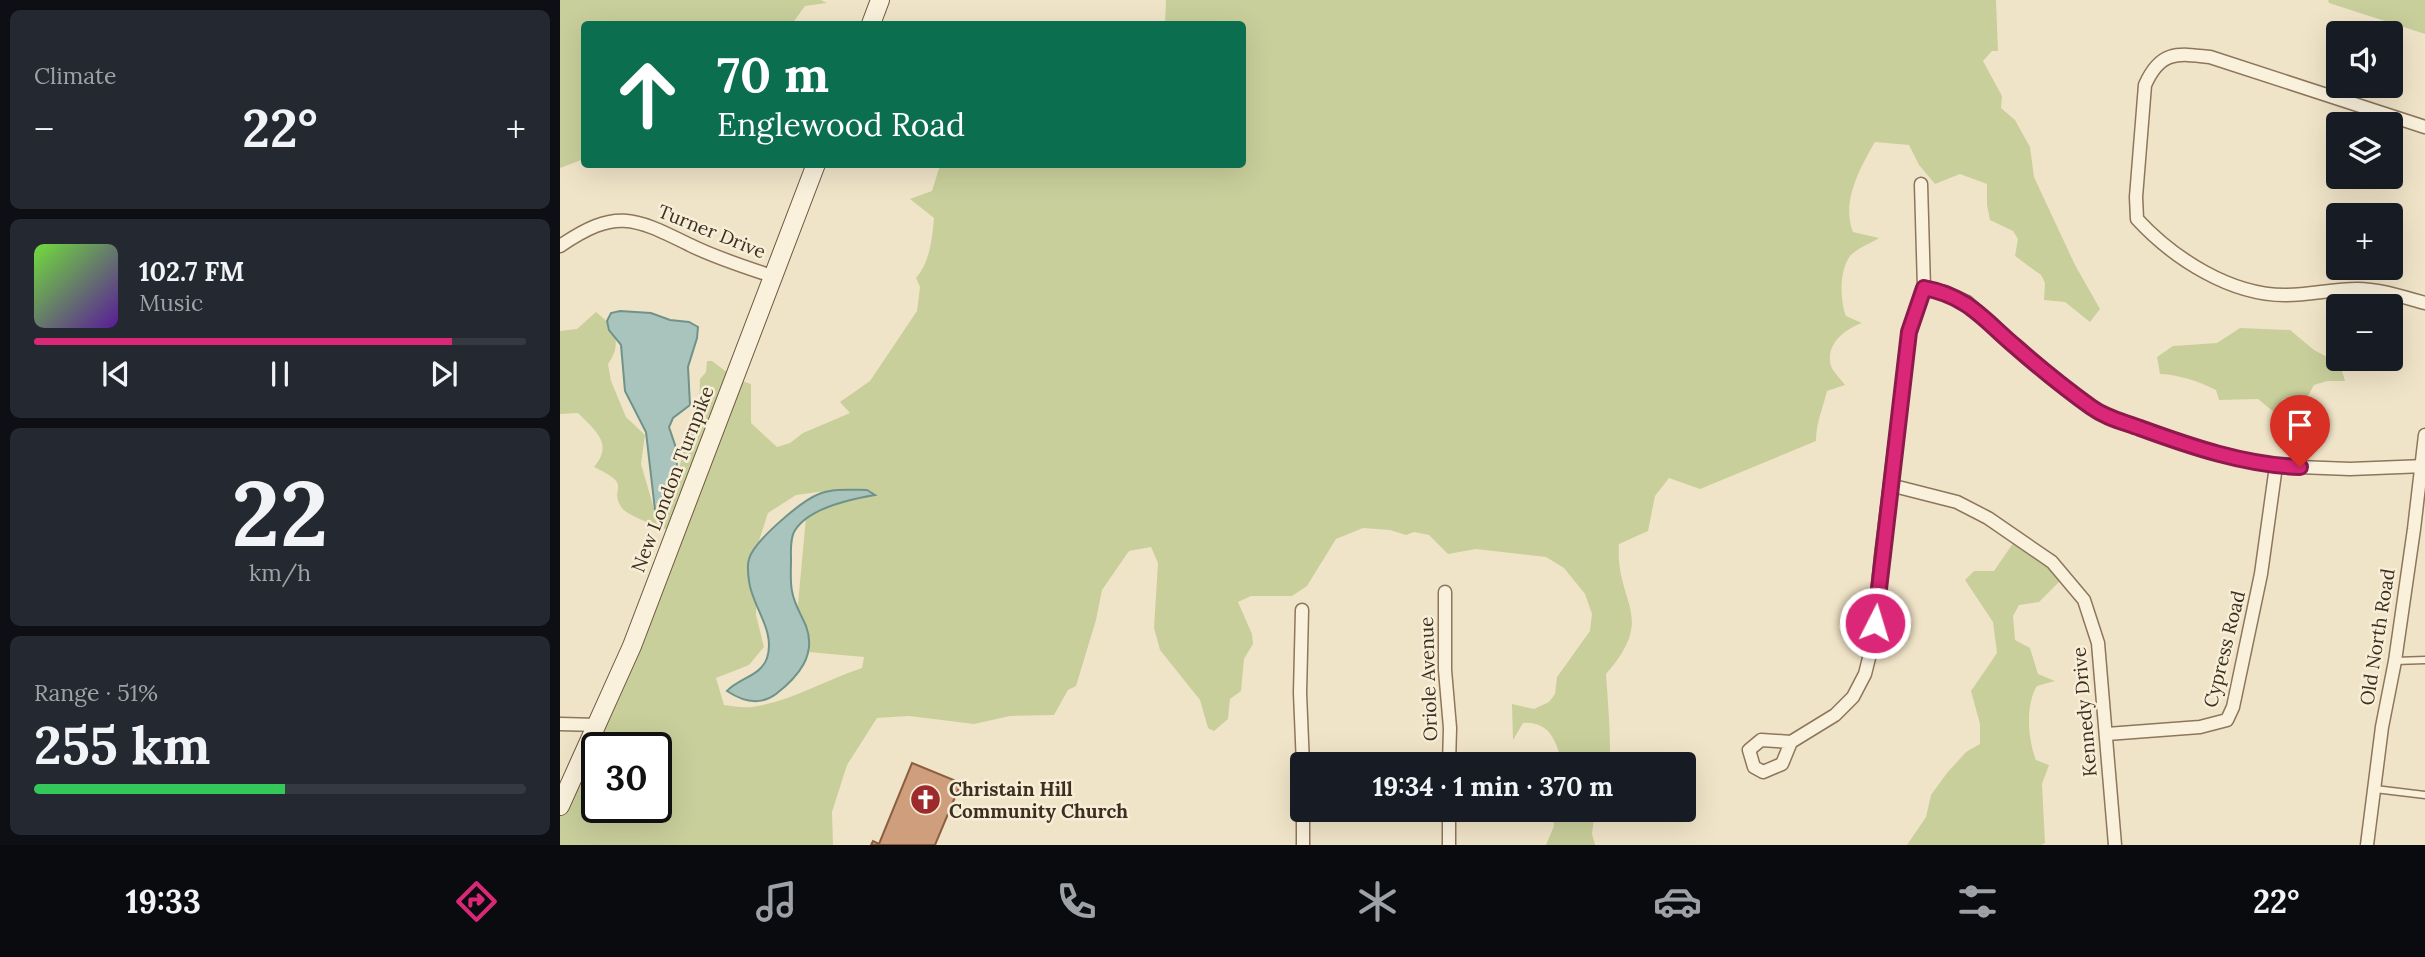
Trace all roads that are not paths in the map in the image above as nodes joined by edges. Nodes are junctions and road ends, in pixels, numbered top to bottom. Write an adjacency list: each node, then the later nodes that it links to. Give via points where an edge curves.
1 (880, 0): 2 (main road)
2 (872, 21)
3 (2425, 127): 9 (street, via 2210,57 2165,57 2152,68 2145,85 2136,197 2137,219 2173,253 2199,271 2250,290 2285,295 2359,289)
4 (814, 168): 7 (main road, New London Turnpike)
5 (1921, 184): 8 (street)
6 (560, 246): 7 (street, Turner Drive, via 601,222 635,221)
7 (772, 276): 19 (main road, New London Turnpike)
8 (1924, 288): 11 (street, via 1967,302 2093,409 2206,451); 13 (street, via 1909,332)
9 (2425, 303)
10 (2425, 435): 12 (street, Old North Road)
11 (2276, 466): 12 (street); 20 (street, Cypress Road, via 2261,574 2234,707 2227,720 2200,727)
12 (2423, 466): 17 (street, Old North Road)
13 (1890, 485): 20 (street, Kennedy Drive, via 1957,502 1988,518 2052,562 2071,582 2084,600 2098,643); 21 (street, via 1865,674 1835,715)
14 (1445, 592): 23 (street, Oriole Avenue)
15 (1302, 610): 22 (street)
16 (2425, 660): 17 (lane)
17 (2395, 661): 24 (street, Old North Road)
18 (560, 723): 19 (street)
19 (598, 725): 26 (main road, New London Turnpike)
20 (2107, 734): 31 (street, Kennedy Drive)
21 (1791, 742)
22 (1302, 752)
23 (1449, 752)
24 (2373, 789): 25 (lane); 32 (street, Old North Road)
25 (2425, 795)
26 (560, 806)
27 (1303, 822): 29 (street)
28 (1449, 822): 30 (street)
29 (1303, 845)
30 (1449, 845)
31 (2115, 845)
32 (2367, 845)

